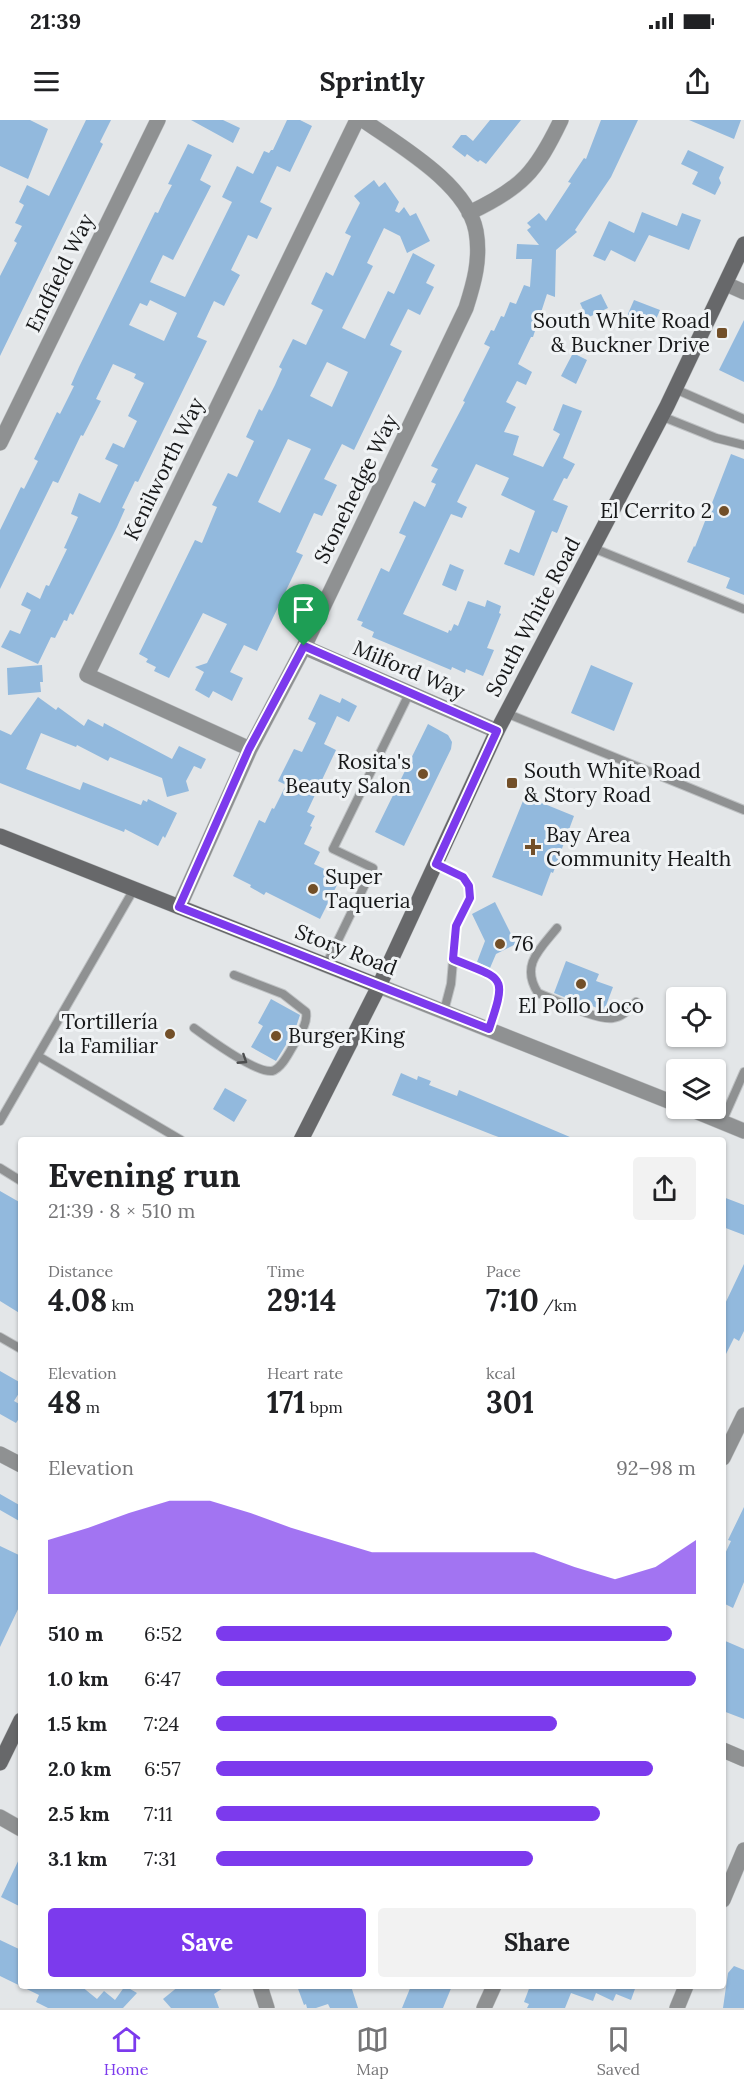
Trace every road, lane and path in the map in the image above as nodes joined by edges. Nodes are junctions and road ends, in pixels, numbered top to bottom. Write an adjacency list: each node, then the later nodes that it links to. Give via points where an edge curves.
1 (158, 120): 12 (street, Endfield Way)
2 (357, 120): 20 (street, Kenilworth Way, via 87,675)
3 (363, 120): 5 (street, Stonehedge Way, via 455,191)
4 (561, 120): 5 (street, via 532,172 512,190)
5 (469, 213): 16 (street, Stonehedge Way, via 476,231 478,256 466,308)
6 (744, 244): 7 (main road, South White Road)
7 (726, 284): 8 (street); 9 (main road, South White Road)
8 (744, 292)
9 (675, 389): 10 (main road, South White Road); 11 (lane)
10 (661, 416): 13 (lane); 14 (main road, South White Road)
11 (744, 419)
12 (0, 444)
13 (744, 446)
14 (593, 548): 15 (lane); 18 (main road, South White Road)
15 (744, 609)
16 (304, 646): 17 (street, Milford Way); 20 (street, Stonehedge Way)
17 (409, 694): 19 (street, Milford Way); 28 (lane, via 333,849 373,868)
18 (506, 713): 19 (main road, South White Road); 21 (lane)
19 (497, 731): 23 (main road, South White Road)
20 (249, 749): 25 (street, Stonehedge Way)
21 (744, 810)
22 (0, 836): 24 (main road, Story Road)
23 (436, 864): 27 (lane, via 463,877 469,886 470,898 456,926); 30 (main road, South White Road)
24 (134, 889): 25 (main road, Story Road); 35 (lane)
25 (179, 907): 28 (main road, Story Road)
26 (557, 928): 31 (lane, via 533,959 530,972 538,993 601,1018 614,1018)
27 (453, 959): 32 (lane); 34 (lane, via 498,979 498,1002)
28 (326, 964): 30 (main road, Story Road)
29 (234, 975): 33 (lane, one-way to 29, via 253,1066 277,1069 304,1026 306,1011 283,994)
30 (379, 986): 32 (street, Story Road); 43 (main road, South White Road)
31 (636, 1002)
32 (444, 1011): 34 (street, Story Road)
33 (194, 1028)
34 (489, 1029): 37 (street, Story Road)
35 (38, 1056): 39 (lane); 42 (lane)
36 (744, 1072): 40 (lane)
37 (666, 1100)
38 (715, 1119): 40 (street)
39 (0, 1121)
40 (722, 1122): 41 (street)
41 (744, 1131)
42 (177, 1137)
43 (303, 1137)
44 (0, 1168): 45 (lane)
45 (18, 1179)
46 (0, 1337): 47 (lane)
47 (18, 1347)
48 (744, 1415): 49 (street)
49 (726, 1452)
50 (0, 1454): 51 (street)
51 (18, 1464)
52 (18, 1726): 55 (main road)
53 (726, 1751): 54 (street)
54 (744, 1759)
55 (0, 1763)
56 (0, 1817): 57 (street)
57 (18, 1827)
58 (744, 1850): 59 (street)
59 (726, 1893)
60 (261, 1989): 63 (street)
61 (493, 1989): 64 (street)
62 (686, 1989): 65 (street)
63 (267, 2008)
64 (484, 2008)
65 (677, 2008)

